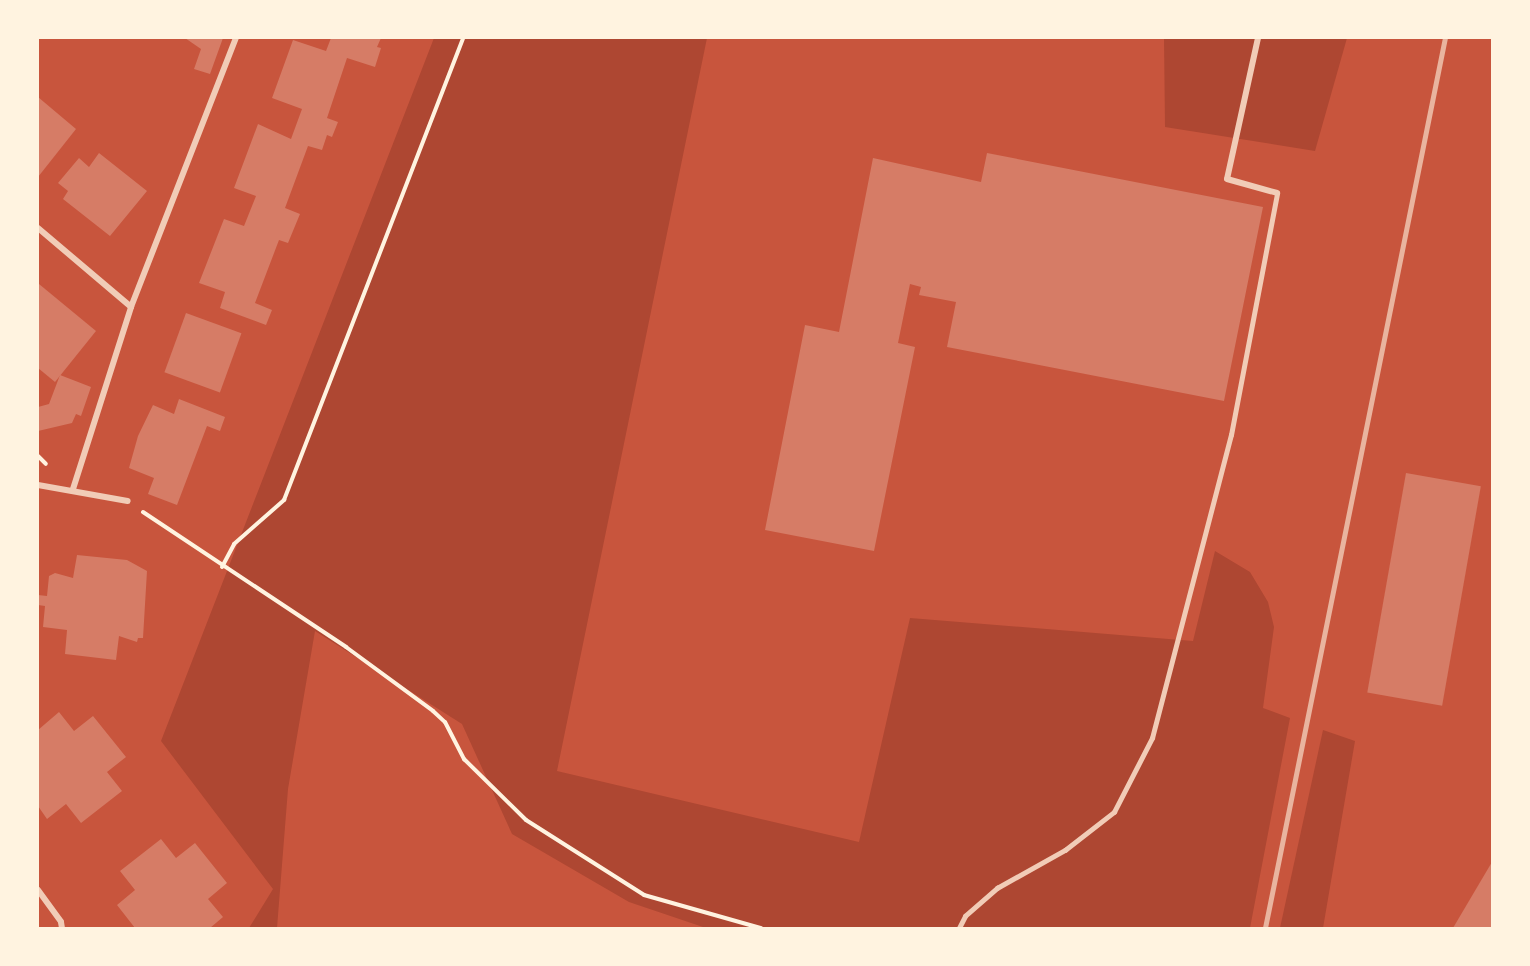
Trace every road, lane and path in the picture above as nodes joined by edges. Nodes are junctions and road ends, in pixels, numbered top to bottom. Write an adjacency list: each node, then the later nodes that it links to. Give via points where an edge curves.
1 (236, 38): 6 (street)
2 (463, 38): 10 (path, via 284,500 234,544)
3 (1258, 38): 4 (street, via 1227,179)
4 (1277, 193): 14 (lane, via 1232,435 1152,738 1114,812 1065,850 997,888 965,916)
5 (38, 228): 6 (street)
6 (132, 307): 8 (street)
7 (38, 485): 8 (street)
8 (73, 489): 9 (street)
9 (128, 501): 10 (path)
10 (222, 567): 13 (path, via 346,647 433,711 445,722 465,759 526,820 644,895)
11 (38, 890): 12 (street)
12 (62, 928)
13 (761, 928)
14 (959, 928)

